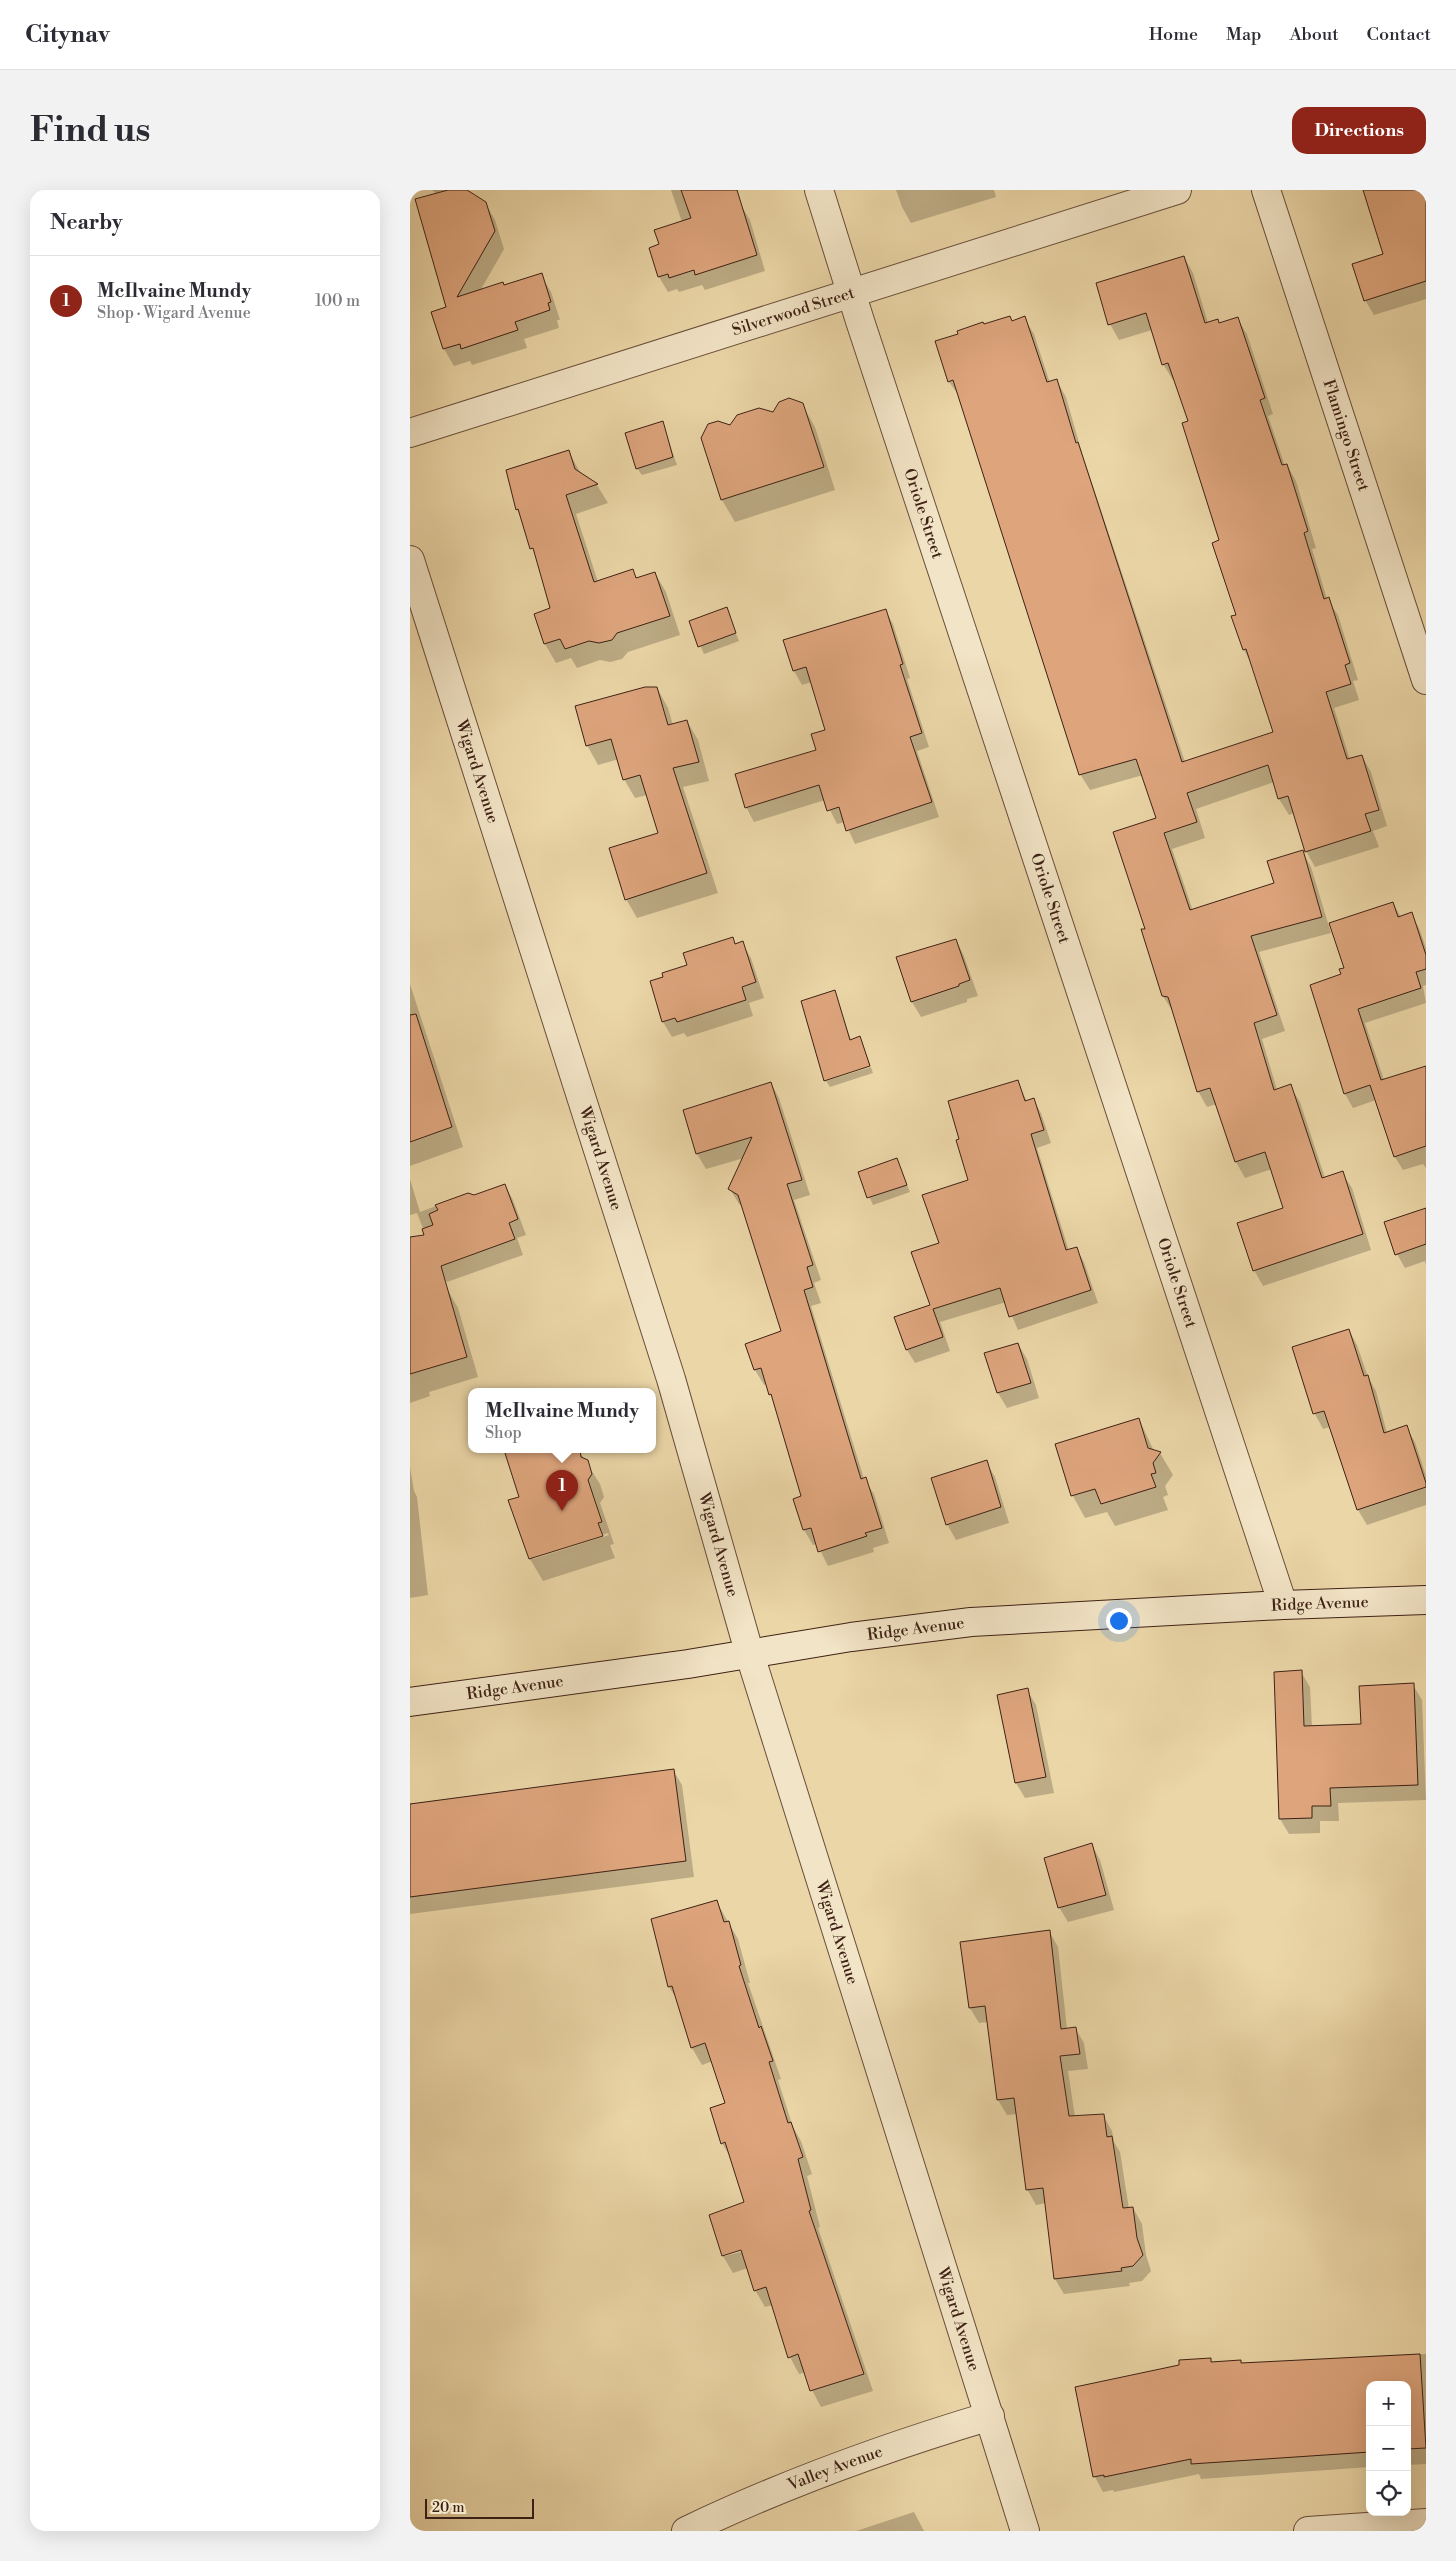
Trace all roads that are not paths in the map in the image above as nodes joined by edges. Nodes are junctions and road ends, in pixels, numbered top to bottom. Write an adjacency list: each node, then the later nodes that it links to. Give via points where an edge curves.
1 (819, 190): 4 (street, Oriole Street)
2 (1177, 190): 4 (street, Silverwood Street)
3 (1266, 190): 7 (street, Flamingo Street)
4 (851, 294): 5 (street, Silverwood Street); 9 (street, Oriole Street)
5 (410, 433)
6 (410, 560): 10 (street, Wigard Avenue, via 671,1379)
7 (1426, 680)
8 (1426, 1600): 9 (street, Ridge Avenue)
9 (1283, 1605): 10 (street, Ridge Avenue, via 971,1622 851,1637)
10 (750, 1655): 11 (street, Ridge Avenue); 12 (street, Wigard Avenue)
11 (410, 1702)
12 (990, 2416): 14 (street, Valley Avenue, via 909,2440 831,2469); 15 (street, Wigard Avenue)
13 (1426, 2523): 16 (street)
14 (686, 2531)
15 (1025, 2531)
16 (1308, 2531)

